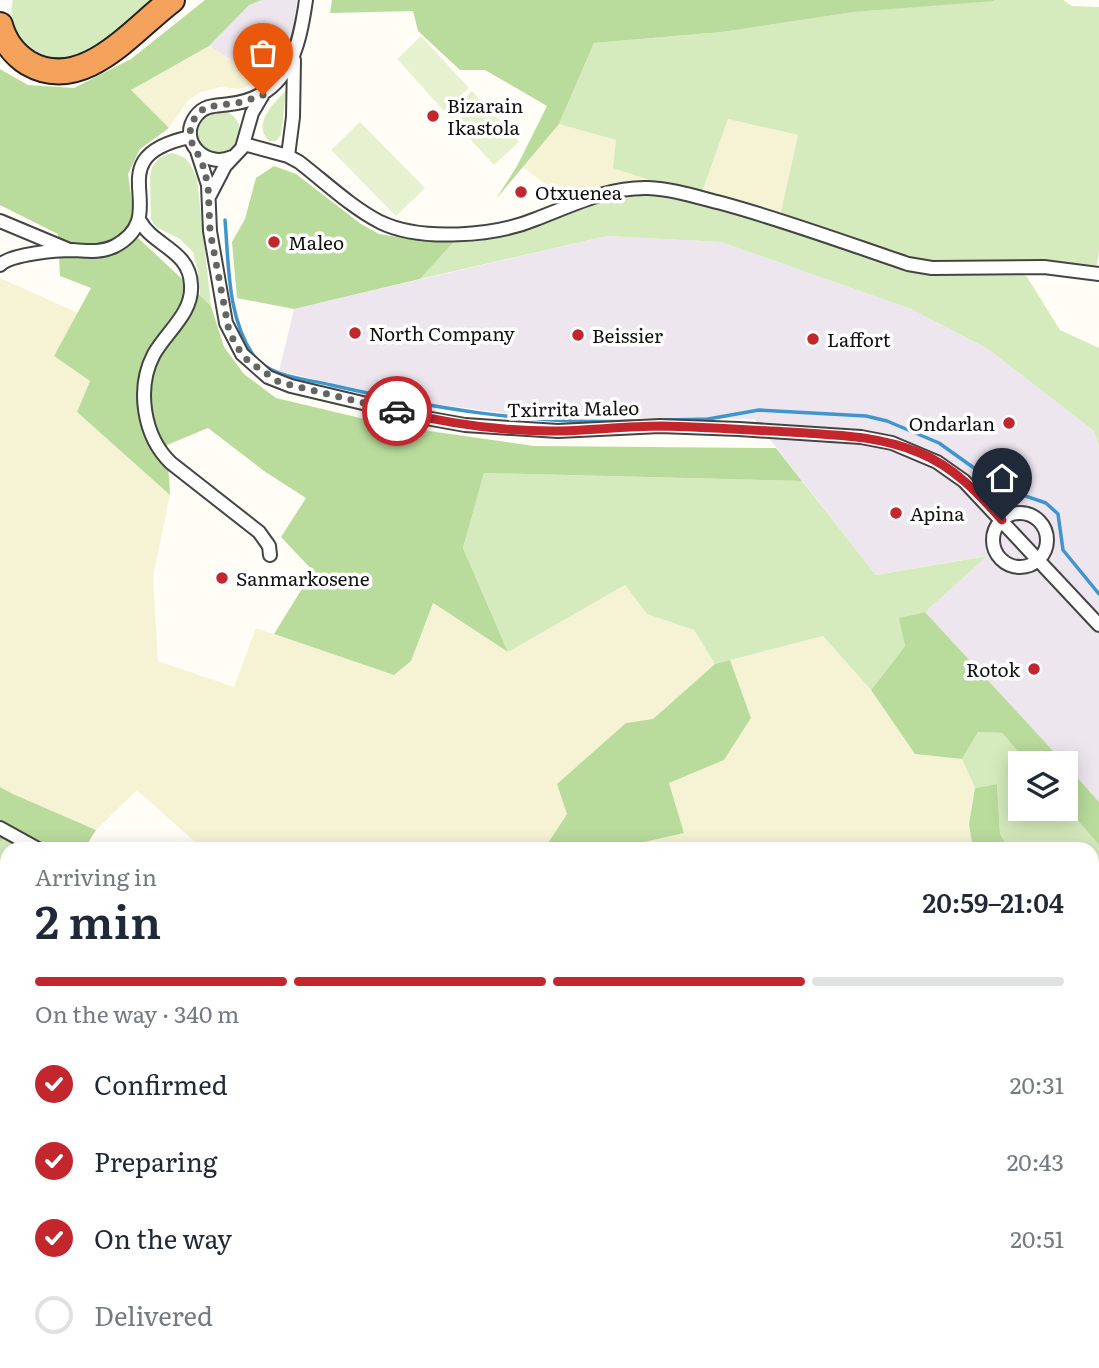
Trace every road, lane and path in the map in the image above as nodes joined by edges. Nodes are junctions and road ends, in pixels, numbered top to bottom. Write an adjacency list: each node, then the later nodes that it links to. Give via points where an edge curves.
1 (172, 0): 3 (highway, via 102,57 71,70 51,71 24,60 10,46)
2 (306, 0): 4 (street)
3 (0, 24)
4 (294, 56): 5 (street); 10 (street)
5 (263, 95): 6 (street); 8 (street, via 252,113)
6 (220, 105): 7 (street, via 206,107 196,115); 8 (street, via 240,115)
7 (190, 137): 9 (street); 14 (street, via 161,145 143,160)
8 (245, 140): 10 (street); 11 (street)
9 (197, 151): 11 (street, via 212,160); 12 (street, Txirrita Maleo)
10 (288, 156): 17 (street, via 369,215 412,231 501,229 600,194 665,189 749,210 908,264 1044,267)
11 (232, 157): 12 (street)
12 (210, 196): 18 (street, Txirrita Maleo, via 211,239 229,331 248,361 279,382 426,418 498,428 673,427 876,439 937,461)
13 (0, 221): 15 (street)
14 (140, 221): 15 (street, via 124,240 106,250); 19 (street, via 146,234 179,255 191,283 183,315 153,356 147,374 144,396 152,437 171,463 265,538)
15 (71, 250): 16 (street, via 23,256)
16 (0, 265)
17 (1099, 274)
18 (1002, 520): 20 (street, Txirrita Maleo); 20 (street, via 1018,513 1031,514 1040,522 1047,544); 20 (street, via 993,540 1003,561 1025,566)
19 (270, 555)
20 (1039, 560): 21 (street, Txirrita Maleo)
21 (1099, 625)
22 (0, 828): 23 (street)
23 (25, 842)

